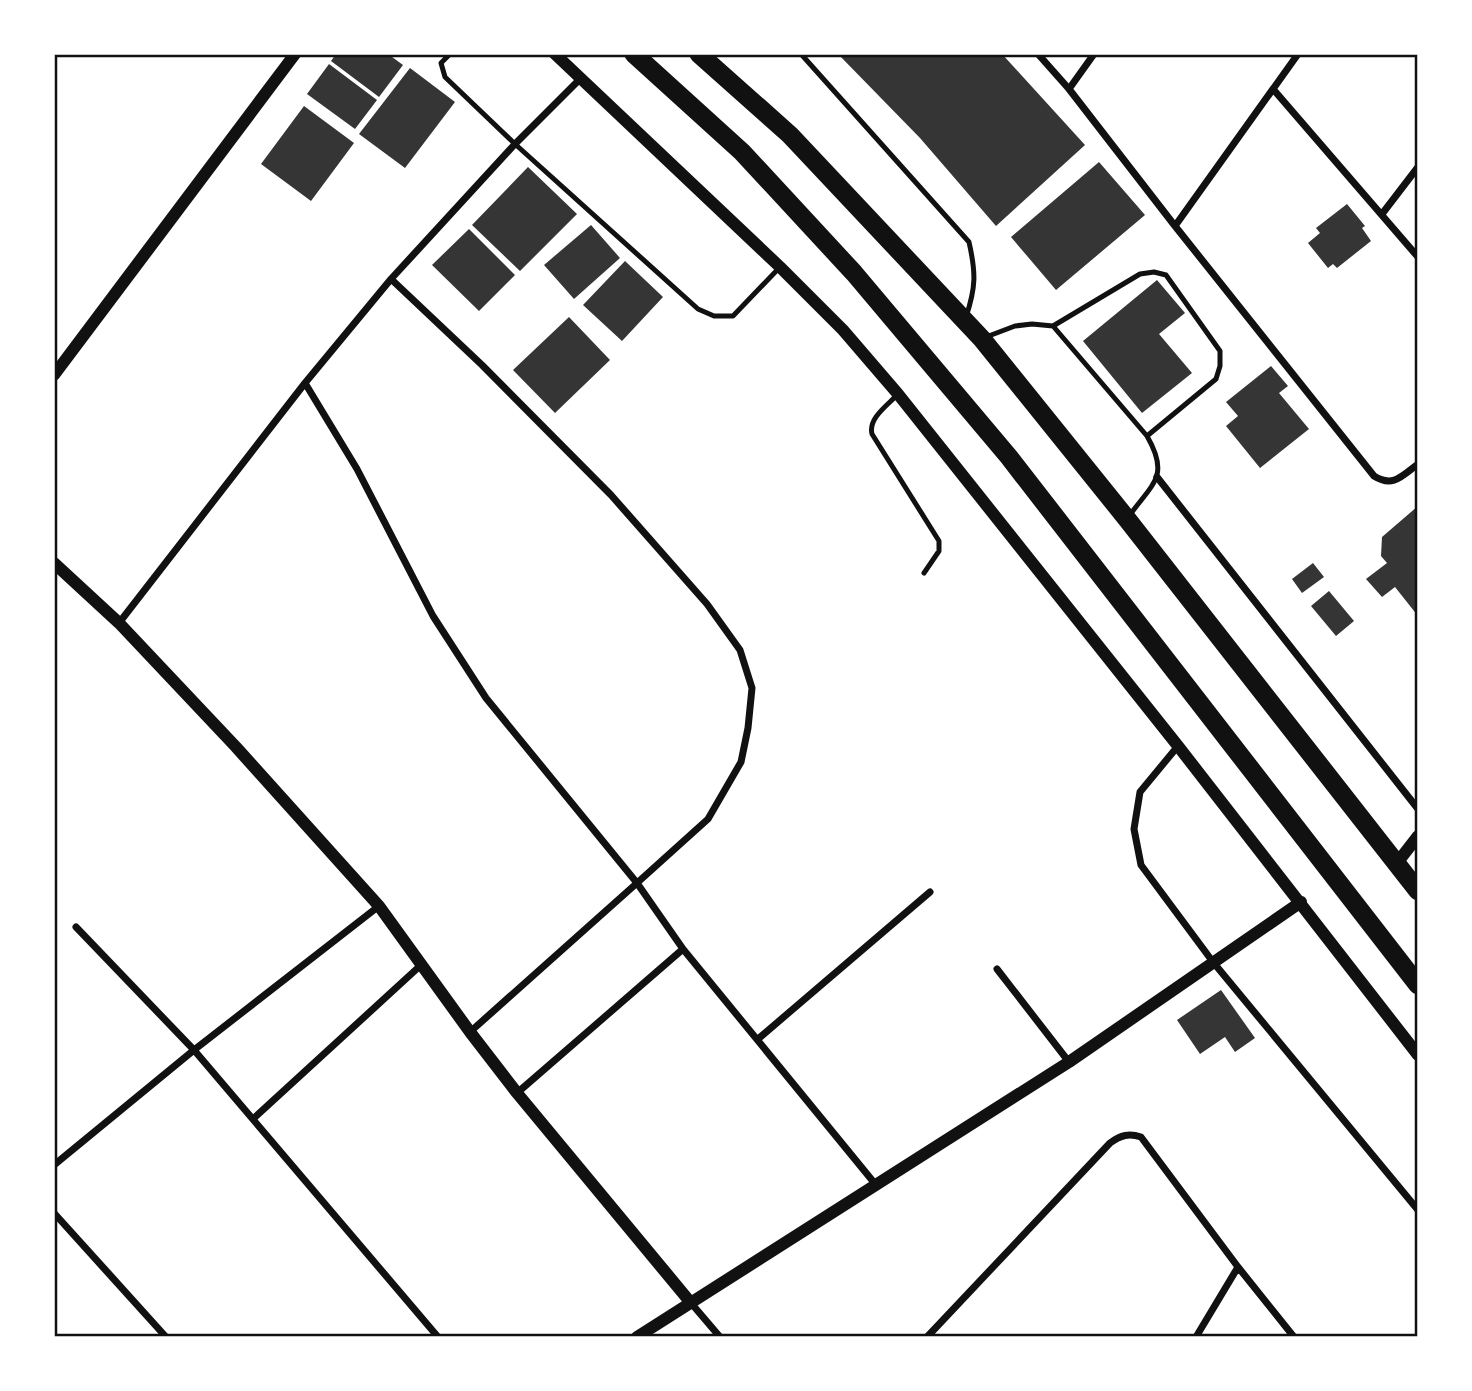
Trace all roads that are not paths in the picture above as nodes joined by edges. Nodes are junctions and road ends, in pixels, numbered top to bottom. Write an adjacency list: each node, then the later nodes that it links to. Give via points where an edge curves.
1 (295, 54): 23 (street)
2 (450, 54): 13 (lane, via 441,63 445,77)
3 (555, 54): 10 (street)
4 (634, 54): 47 (highway, via 742,152 854,273 1009,457)
5 (699, 54): 20 (highway, via 790,135)
6 (801, 54): 20 (lane, via 969,242 976,270)
7 (1038, 54): 11 (street)
8 (1094, 54): 11 (street)
9 (1298, 54): 12 (street)
10 (581, 78): 13 (street); 18 (street)
11 (1069, 89): 16 (street)
12 (1273, 89): 15 (street); 16 (street)
13 (515, 144): 18 (lane, via 698,309 714,316 733,316); 19 (street)
14 (1418, 167): 15 (street)
15 (1382, 214): 17 (street)
16 (1175, 226): 27 (street, via 1374,476 1390,482)
17 (1418, 257)
18 (780, 267): 25 (street, via 844,330)
19 (391, 279): 24 (street); 37 (street, via 611,495 707,604 740,650 752,688 741,762 708,819)
20 (965, 321): 22 (highway)
21 (1053, 326): 22 (lane, via 1015,326); 26 (lane); 26 (lane, via 1140,274 1166,275 1220,351 1220,366 1216,379)
22 (982, 339): 29 (highway)
23 (54, 375)
24 (305, 383): 32 (street); 37 (street, via 357,469 433,616 486,698)
25 (898, 394): 31 (lane, via 870,427 939,541 939,551); 33 (street)
26 (1147, 436): 28 (lane, via 1159,462)
27 (1418, 464)
28 (1157, 477): 29 (lane); 34 (street)
29 (1127, 519): 36 (highway)
30 (54, 563): 32 (street)
31 (925, 573)
32 (119, 623): 41 (street)
33 (1178, 746): 40 (street); 44 (street, via 1140,792 1134,829 1141,865)
34 (1418, 809)
35 (1418, 836): 36 (street)
36 (1397, 863): 38 (highway)
37 (637, 883): 43 (street); 48 (street)
38 (1418, 891)
39 (930, 892): 49 (street)
40 (1301, 902): 44 (street); 51 (street)
41 (379, 906): 45 (street); 50 (street)
42 (76, 928): 50 (street)
43 (683, 949): 49 (street); 53 (street)
44 (1213, 962): 52 (street); 57 (street)
45 (421, 965): 48 (street); 54 (street)
46 (997, 969): 52 (street)
47 (1418, 985)
48 (470, 1032): 53 (street)
49 (758, 1039): 56 (street)
50 (194, 1050): 54 (street); 55 (street)
51 (1418, 1055)
52 (1069, 1062): 56 (street)
53 (517, 1093): 60 (street)
54 (253, 1119): 62 (street)
55 (54, 1165)
56 (876, 1185): 60 (street)
57 (1418, 1210)
58 (54, 1213): 61 (street)
59 (1238, 1267): 65 (street, via 1141,1137 1124,1135 1110,1143); 66 (street); 67 (street)
60 (691, 1303): 63 (street); 64 (street)
61 (166, 1337)
62 (438, 1337)
63 (637, 1337)
64 (720, 1337)
65 (927, 1337)
66 (1196, 1337)
67 (1294, 1337)

